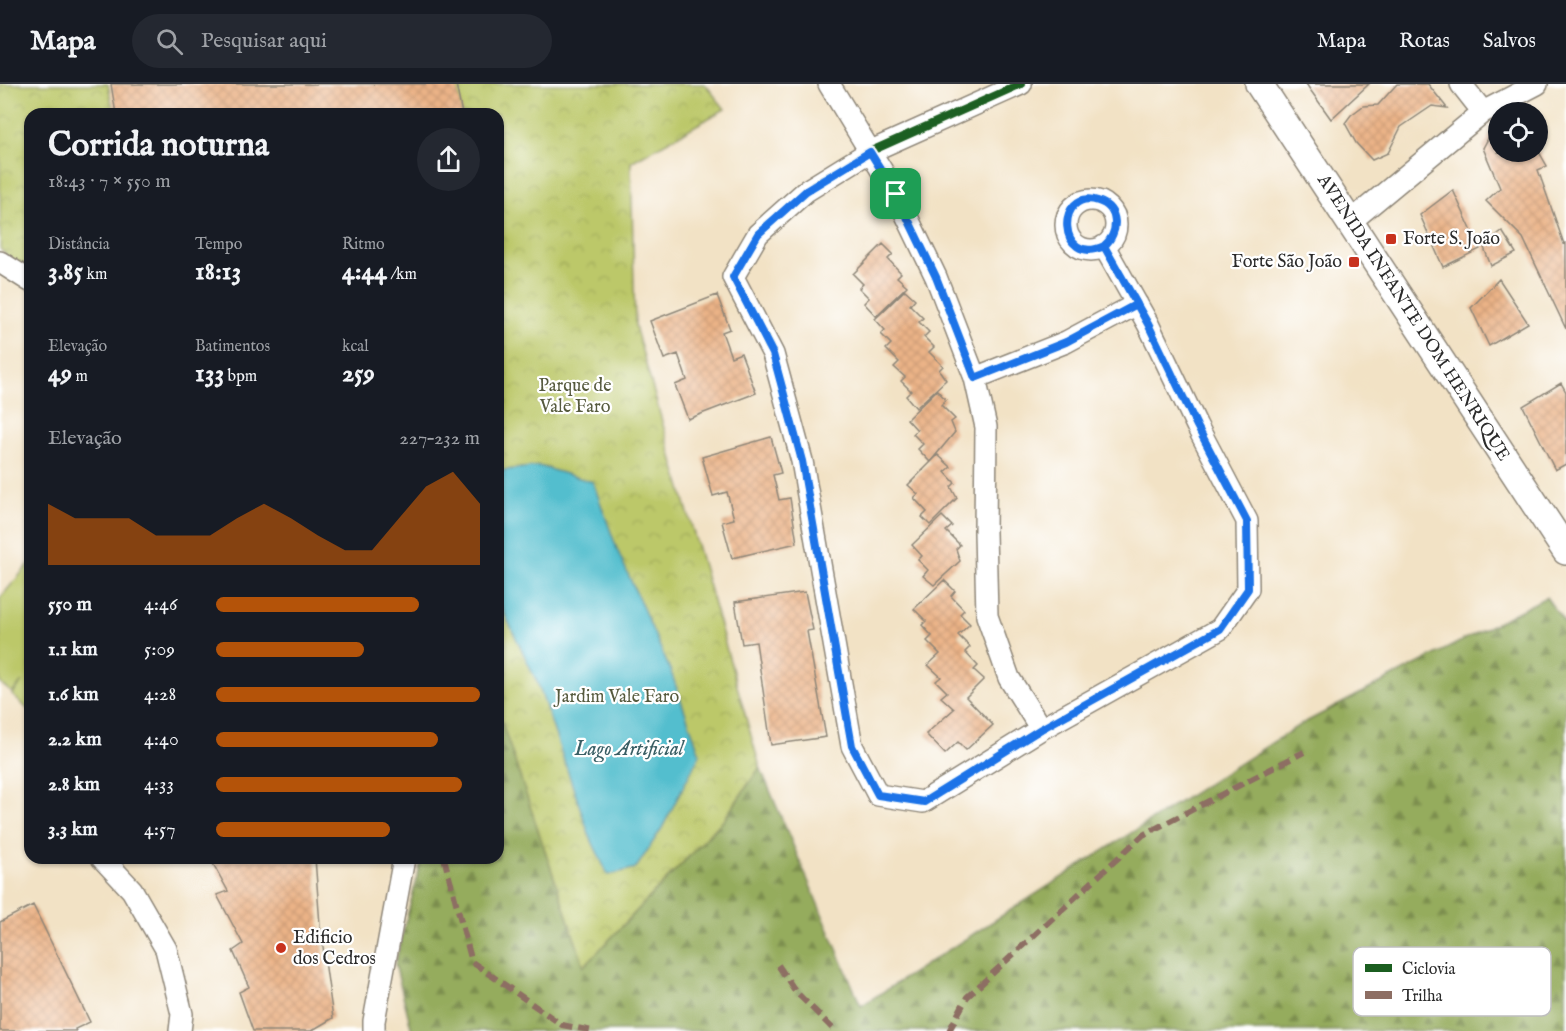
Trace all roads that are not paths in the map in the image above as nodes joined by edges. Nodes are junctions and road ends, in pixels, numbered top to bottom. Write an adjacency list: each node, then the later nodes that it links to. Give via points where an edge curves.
1 (829, 84): 7 (street)
2 (1021, 84): 7 (street)
3 (1259, 84): 8 (street, AVENIDA INFANTE DOM HENRIQUE)
4 (1461, 84): 6 (street)
5 (1537, 84): 6 (street)
6 (1483, 112): 8 (street)
7 (870, 152): 13 (street, via 896,194 936,277); 15 (street, via 806,191 758,234 733,277 773,354 802,461 852,746 878,795 924,802)
8 (1350, 222): 14 (street, AVENIDA INFANTE DOM HENRIQUE)
9 (1104, 246): 12 (street)
10 (0, 262): 11 (street)
11 (24, 277)
12 (1137, 304): 13 (street, via 1066,342); 15 (street, via 1247,521 1248,589 1220,629)
13 (975, 378): 15 (street, via 986,427 987,616 1009,678)
14 (1566, 551)
15 (1041, 729)
16 (108, 864): 18 (street, via 132,890 166,949 182,1014)
17 (403, 864): 19 (street)
18 (180, 1031)
19 (374, 1031)

